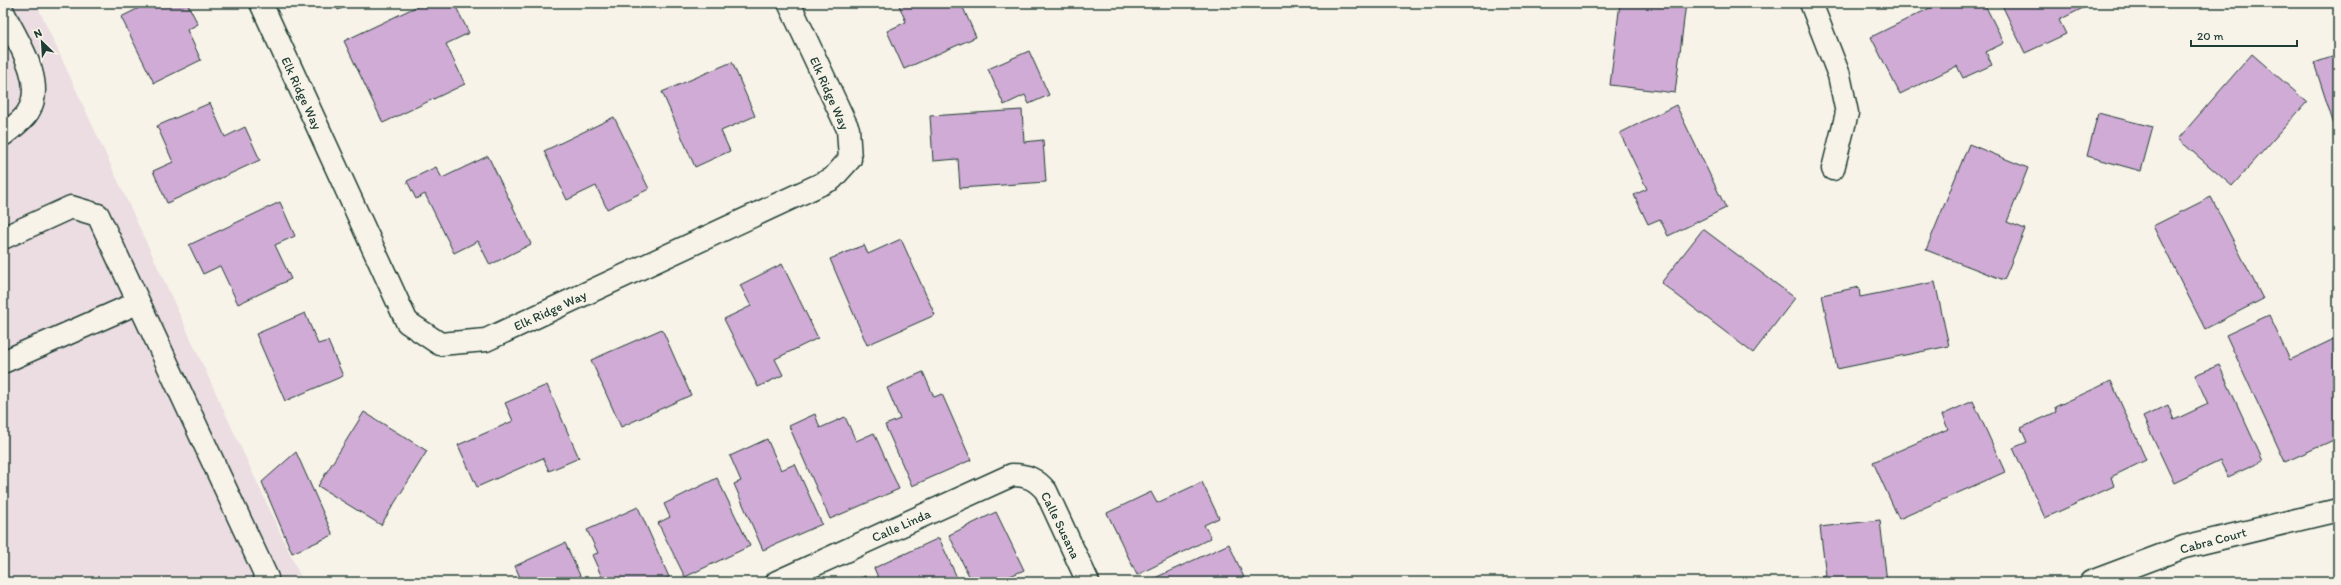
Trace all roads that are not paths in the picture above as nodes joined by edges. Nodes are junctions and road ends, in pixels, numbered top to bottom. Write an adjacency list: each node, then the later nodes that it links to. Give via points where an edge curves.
1 (261, 3): 2 (street, Elk Ridge Way, via 407,322 440,344 486,340 832,179 850,159 848,129)
2 (789, 3)
3 (1811, 3): 6 (street, via 1839,75 1847,113)
4 (3, 12): 5 (street, via 27,63 35,90 28,113)
5 (3, 136)
6 (1833, 169)
7 (3, 238): 8 (street, via 71,207 98,215)
8 (137, 302): 9 (street); 12 (street)
9 (3, 362)
10 (1026, 475): 13 (street, Calle Linda, via 1012,475); 14 (street, Calle Susana, via 1046,491)
11 (2338, 510): 15 (street, Cabra Court, via 2184,547)
12 (267, 582)
13 (777, 582)
14 (1088, 582)
15 (2091, 582)

